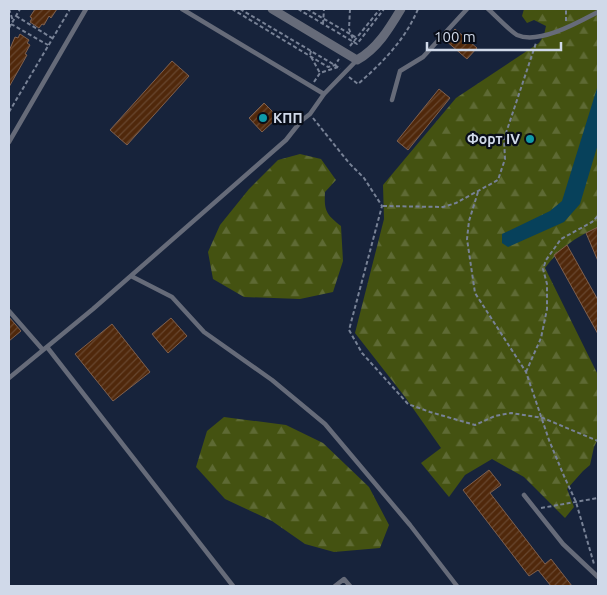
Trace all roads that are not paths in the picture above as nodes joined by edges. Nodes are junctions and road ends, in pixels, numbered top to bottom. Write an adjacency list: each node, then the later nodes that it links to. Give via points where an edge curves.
1 (86, 9): 11 (lane)
2 (182, 9): 9 (lane)
3 (272, 9): 8 (street)
4 (400, 9): 8 (street, via 391,27 372,50)
5 (467, 9): 10 (lane, via 423,57 400,72)
6 (488, 9): 7 (lane, via 517,35 537,38)
7 (598, 12)
8 (356, 60): 9 (lane)
9 (324, 94): 12 (lane, via 286,140)
10 (392, 100)
11 (9, 142)
12 (130, 276): 14 (lane); 21 (lane, via 172,297 204,332 272,380 325,424)
13 (9, 311): 14 (lane)
14 (45, 348): 15 (lane); 18 (lane)
15 (9, 378)
16 (524, 496): 17 (lane, via 562,544)
17 (598, 576)
18 (233, 586)
19 (335, 586): 20 (lane, via 344,579)
20 (350, 586)
21 (457, 586)

